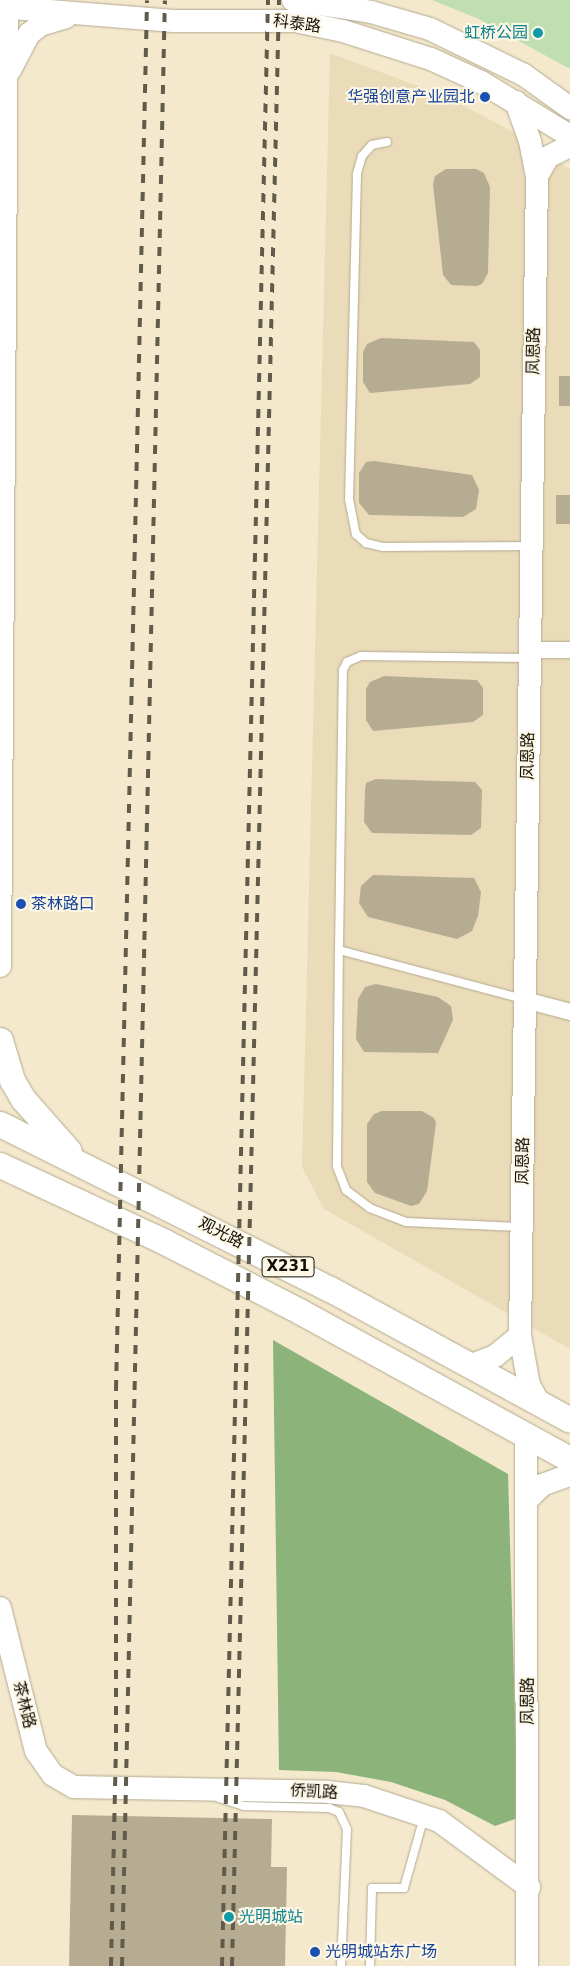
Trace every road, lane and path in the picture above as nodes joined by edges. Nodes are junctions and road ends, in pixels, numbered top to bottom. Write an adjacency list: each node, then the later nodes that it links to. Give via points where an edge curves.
1 (293, 0): 2 (street, 科泰路)
2 (342, 3): 7 (street, 科泰路, via 456,40 524,75)
3 (4, 5): 4 (street, 科泰路); 5 (street)
4 (77, 15): 5 (street, via 55,19 29,34 13,60); 6 (street, 科泰路, via 173,21 295,21 343,30 431,59)
5 (6, 81): 16 (street)
6 (516, 102): 8 (street, 科泰路); 11 (street, 凤恩路, via 530,141)
7 (570, 108)
8 (570, 136)
9 (387, 142): 12 (lane, via 372,145 357,174 349,499 356,534 366,543 383,547)
10 (570, 146): 11 (street, via 548,157)
11 (537, 176): 12 (street, 凤恩路)
12 (531, 546): 14 (street, 凤恩路)
13 (570, 650): 14 (street)
14 (530, 654): 15 (lane, via 361,656 347,662 343,670); 17 (street, 凤恩路)
15 (339, 950): 17 (lane); 23 (lane, via 337,1166 346,1190 370,1208 406,1222)
16 (0, 966)
17 (525, 1000): 18 (street); 23 (street, 凤恩路)
18 (570, 1012)
19 (0, 1040): 22 (main road, via 12,1080 23,1099 52,1134)
20 (0, 1124): 22 (main road, 观光路 / X231)
21 (0, 1165): 28 (main road, 观光路 / X231, via 164,1242 275,1299)
22 (92, 1170): 25 (main road, 观光路 / X231, via 330,1289)
23 (522, 1227): 24 (street, 凤恩路)
24 (520, 1336): 25 (street, via 495,1356); 26 (street, 凤恩路, via 525,1371)
25 (469, 1366): 26 (main road, 观光路 / X231)
26 (539, 1403): 27 (main road, 观光路 / X231)
27 (570, 1420)
28 (526, 1436): 29 (main road, 观光路 / X231); 31 (street, 凤恩路)
29 (570, 1459)
30 (570, 1475): 31 (street, via 542,1485)
31 (526, 1500): 36 (street, 凤恩路)
32 (0, 1608): 33 (street, 茶林路, via 36,1751 53,1775)
33 (74, 1787): 34 (street, 侨凯路)
34 (188, 1789): 35 (street, 侨凯路, via 327,1792 364,1796); 37 (lane, via 244,1806 329,1808 339,1812 347,1829)
35 (424, 1815): 36 (street, 侨凯路, via 440,1821); 38 (lane, via 404,1888 372,1888)
36 (529, 1887): 39 (street, 凤恩路)
37 (341, 1966)
38 (370, 1966)
39 (527, 1966)

